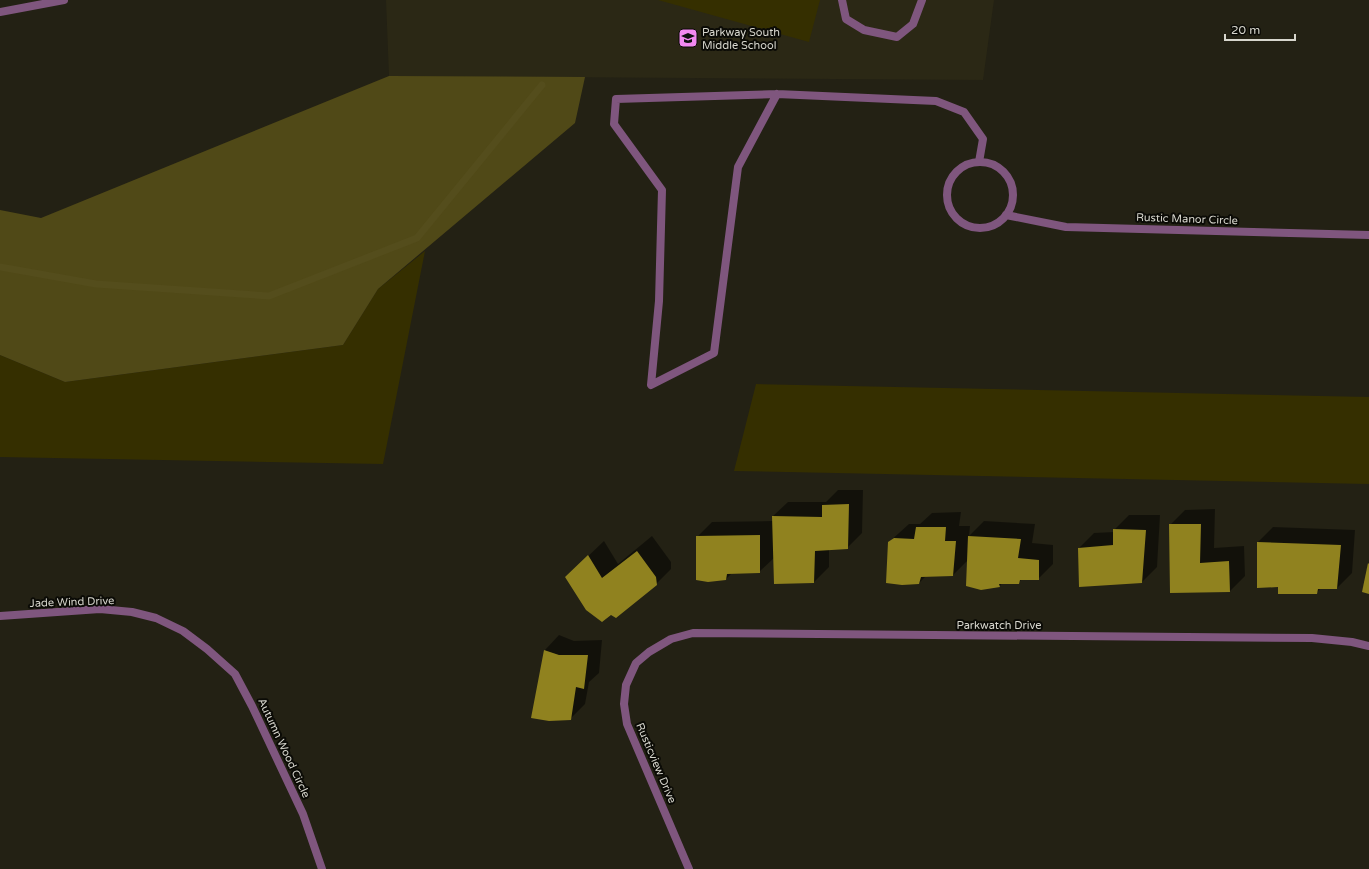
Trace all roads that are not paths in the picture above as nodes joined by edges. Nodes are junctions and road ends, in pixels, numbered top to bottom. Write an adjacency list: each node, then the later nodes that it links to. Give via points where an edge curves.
1 (64, 0): 4 (street)
2 (842, 0): 3 (street, via 846,19 864,30 897,37 913,24)
3 (922, 0)
4 (0, 12)
5 (777, 94): 5 (street, via 616,99 614,124 662,190 659,301 651,385 714,353 738,167); 6 (street, via 936,101 964,112 983,140)
6 (979, 162): 7 (street, via 999,167 1012,184 1012,206); 7 (street, via 959,169 952,178 947,194 950,210 957,219 977,228 998,223)
7 (1006, 215): 8 (street, Rustic Manor Circle, via 1066,227)
8 (1369, 235)
9 (0, 616): 11 (street, Jade Wind Drive, via 100,609 132,612 156,618 183,631)
10 (1369, 646): 12 (street, Parkwatch Drive, via 1312,638 694,634 671,638)
11 (207, 649): 13 (street, Autumn Wood Circle, via 235,674 252,706 303,814)
12 (636, 663): 14 (street, Rusticview Drive, via 626,684 624,704 627,724)
13 (322, 869)
14 (689, 869)

